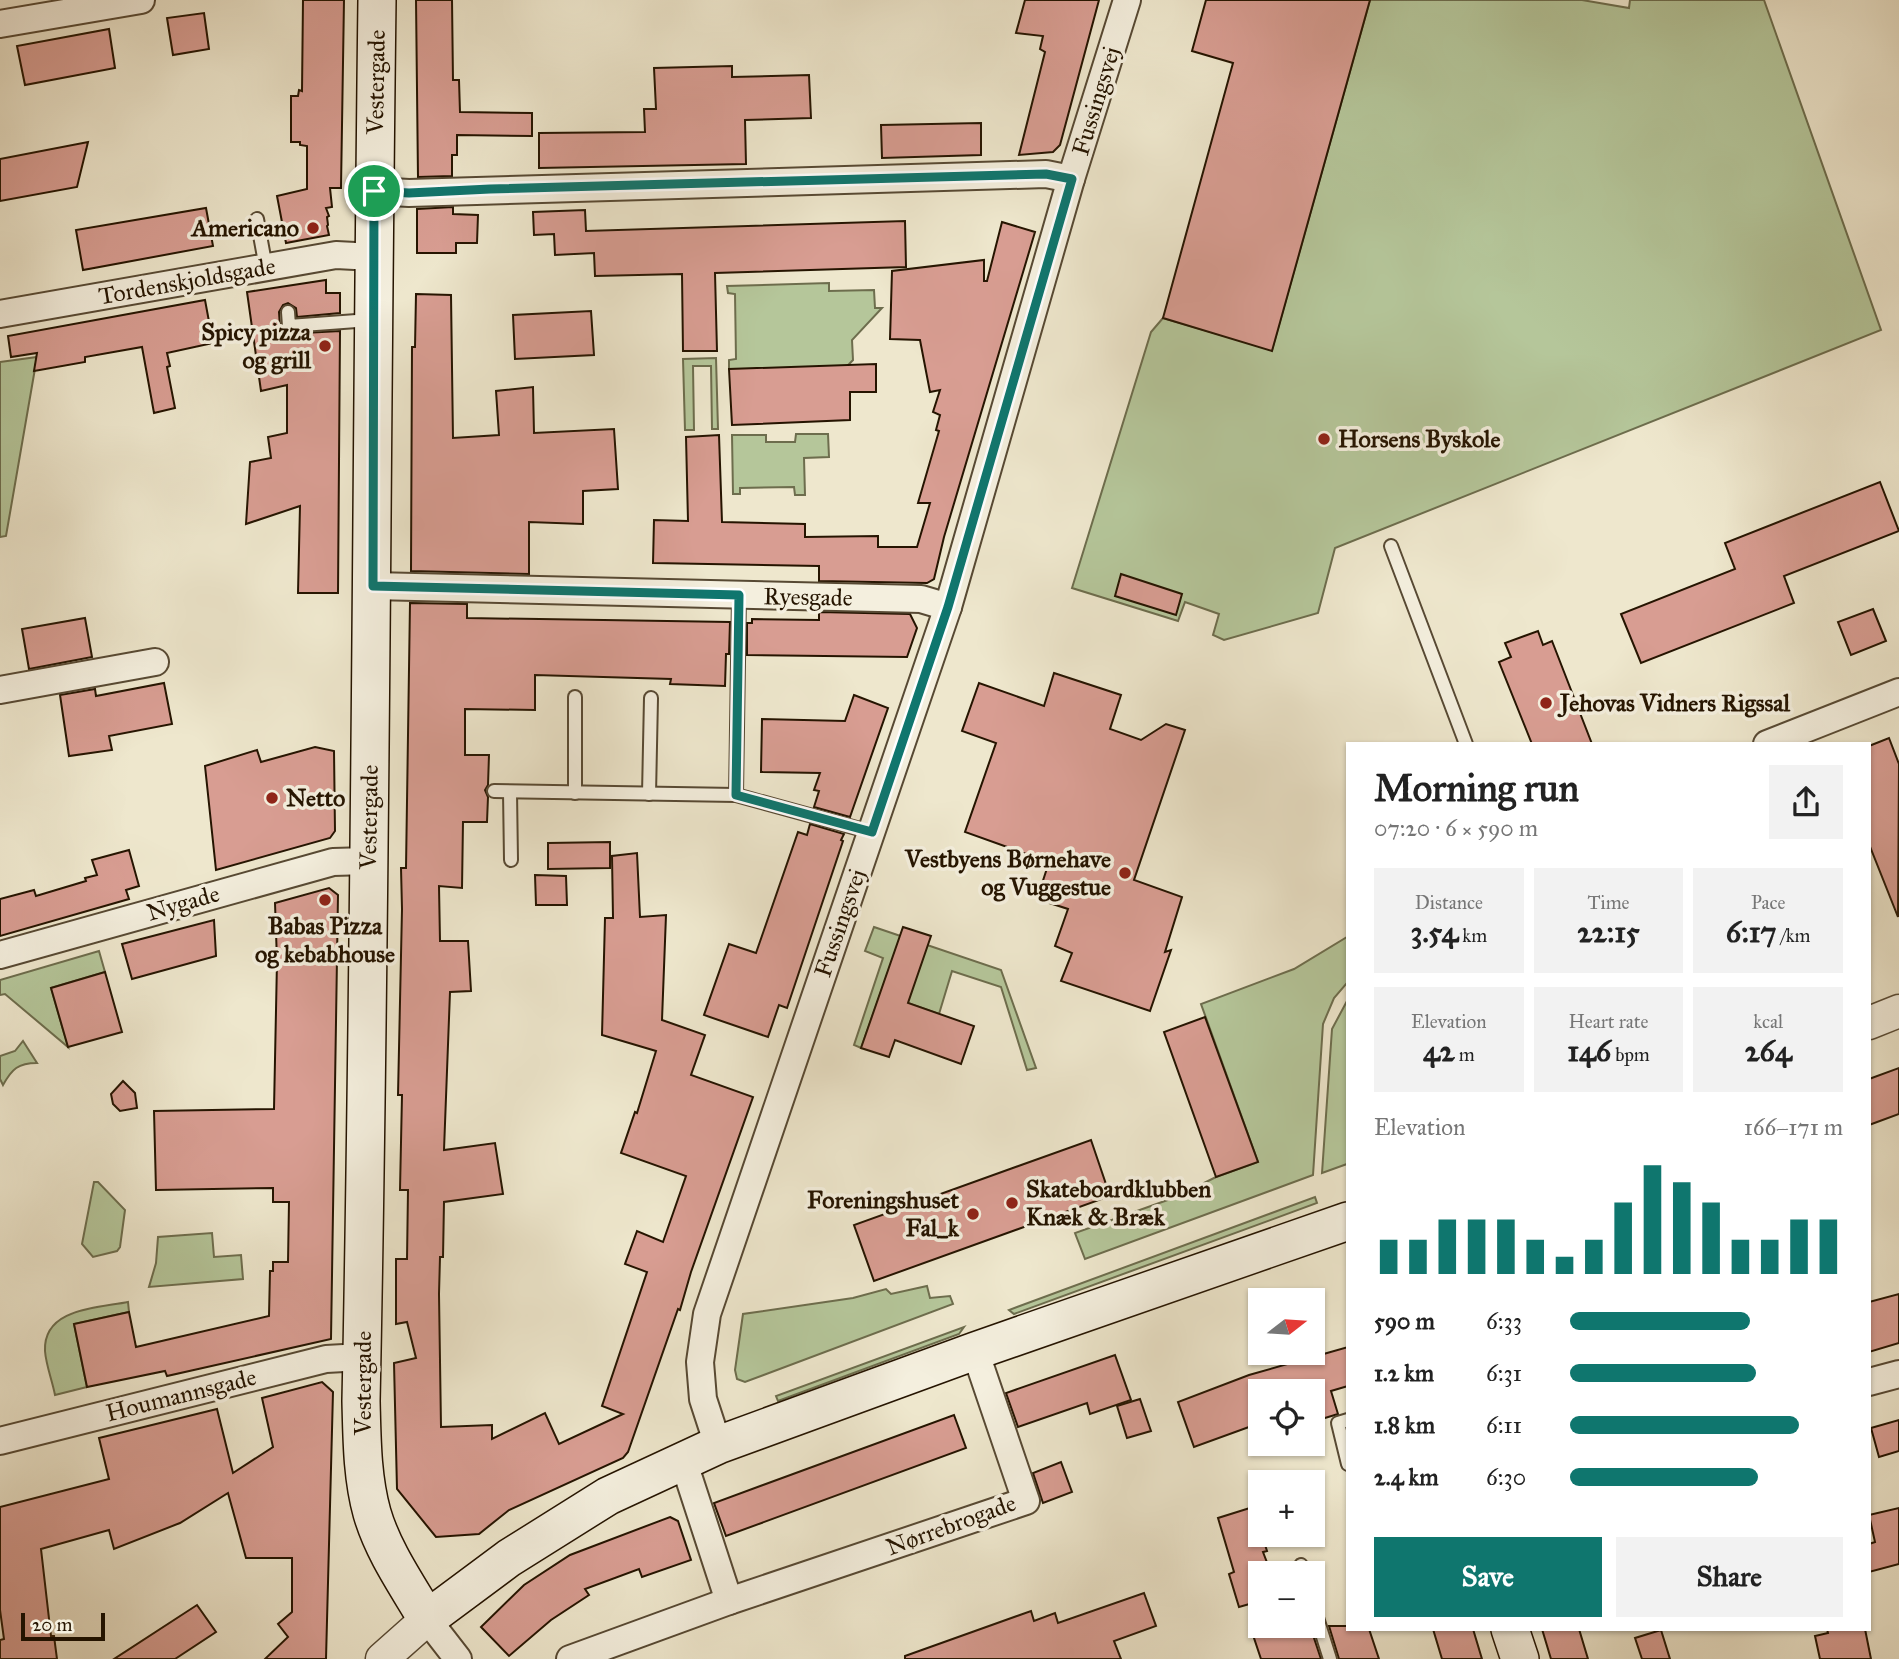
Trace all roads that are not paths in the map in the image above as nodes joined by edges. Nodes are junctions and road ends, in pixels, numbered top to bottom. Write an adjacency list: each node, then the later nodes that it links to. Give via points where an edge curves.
1 (141, 0): 4 (street)
2 (377, 0): 6 (main road, Vestergade)
3 (1127, 0): 5 (street, Fussingsvej)
4 (0, 24)
5 (1072, 179): 6 (street, via 1046,174); 16 (street, Fussingsvej)
6 (374, 191): 8 (main road, Vestergade)
7 (257, 219): 9 (lane)
8 (374, 257): 9 (street, Tordenskjoldsgade, via 337,255); 12 (main road, Vestergade)
9 (266, 268): 11 (street, Tordenskjoldsgade)
10 (288, 312): 12 (lane, via 289,326)
11 (0, 314)
12 (374, 320): 14 (main road, Vestergade)
13 (1391, 547): 22 (lane)
14 (373, 586): 15 (street, Ryesgade); 31 (main road, Vestergade)
15 (739, 595): 16 (street, Ryesgade, via 921,600); 28 (lane)
16 (948, 607): 29 (street, Fussingsvej)
17 (155, 662): 18 (street)
18 (0, 690)
19 (1899, 692): 23 (street)
20 (575, 697): 26 (lane)
21 (651, 698): 27 (lane)
22 (1465, 742)
23 (1772, 742)
24 (494, 791): 25 (lane)
25 (510, 792): 26 (lane); 30 (lane)
26 (575, 793): 27 (lane)
27 (649, 794): 28 (lane)
28 (736, 795): 29 (lane)
29 (872, 832): 42 (street, Fussingsvej, via 707,1314 700,1362 703,1399)
30 (511, 860)
31 (368, 861): 32 (street, Nygade, via 333,862); 37 (main road, Vestergade)
32 (0, 955)
33 (1899, 1011): 34 (street)
34 (1871, 1022)
35 (1346, 1222): 36 (main road)
36 (975, 1351): 42 (main road); 45 (street, Nørrebrogade, via 1026,1500)
37 (362, 1357): 41 (street, Houmannsgade, via 326,1359); 46 (main road, Vestergade, via 363,1469 373,1515)
38 (1899, 1374): 39 (street)
39 (1871, 1381)
40 (1346, 1421): 43 (lane, via 1338,1423)
41 (0, 1441)
42 (718, 1445): 44 (main road)
43 (1346, 1456)
44 (683, 1460): 45 (street); 46 (main road, via 597,1503 509,1558)
45 (729, 1601): 51 (street, Nørrebrogade)
46 (427, 1619): 49 (street); 50 (street)
47 (1511, 1631): 53 (main road)
48 (1324, 1638): 52 (lane)
49 (382, 1659)
50 (458, 1659)
51 (570, 1659)
52 (1331, 1659)
53 (1520, 1659)

